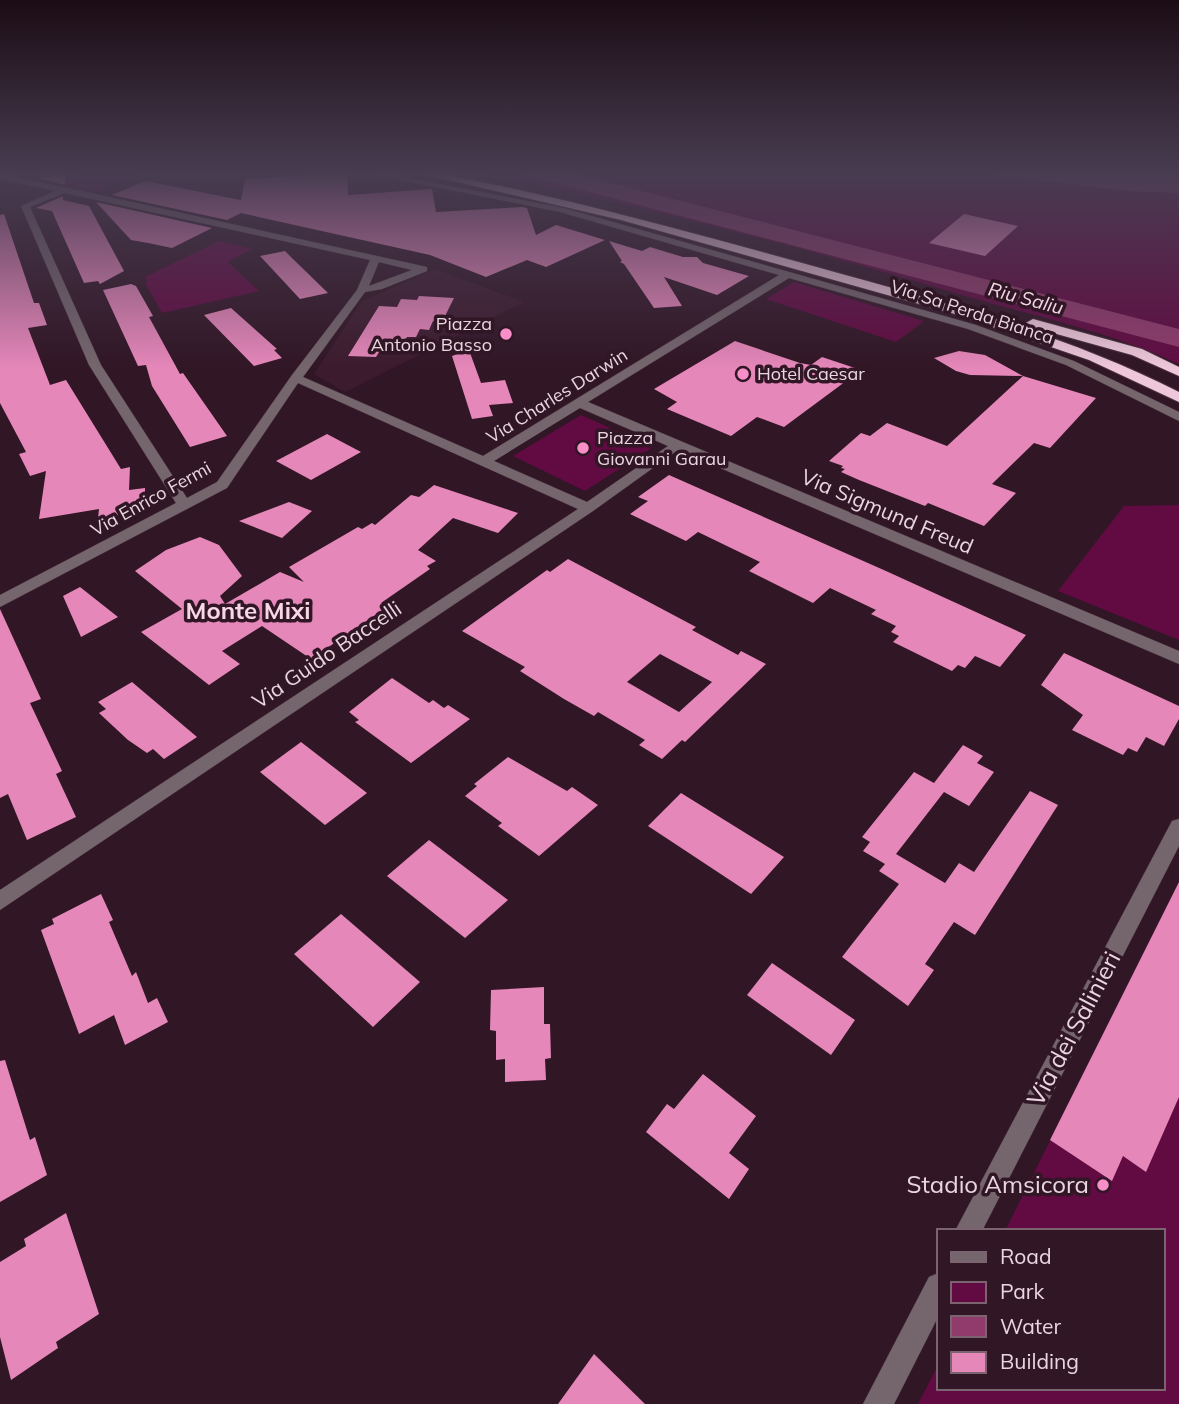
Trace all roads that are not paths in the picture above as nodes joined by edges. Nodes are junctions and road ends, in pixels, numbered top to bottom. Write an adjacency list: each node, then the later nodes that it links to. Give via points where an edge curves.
1 (39, 239): 18 (street, via 95,365)
2 (283, 239): 6 (street)
3 (660, 239): 7 (street, Via Sa Perda Bianca)
4 (698, 239): 13 (highway, via 979,317 1075,351)
5 (727, 239): 9 (highway)
6 (375, 259): 8 (street, Via Enrico Fermi); 8 (street, via 423,269)
7 (787, 275): 14 (street, Via Charles Darwin); 15 (street, Via Sa Perda Bianca, via 1023,344)
8 (362, 290): 11 (street, Via Enrico Fermi)
9 (1033, 323): 10 (highway, via 1137,352); 12 (highway)
10 (1179, 372)
11 (296, 378): 17 (street, Via Charles Darwin); 18 (street, Via Enrico Fermi, via 222,485)
12 (1179, 386)
13 (1179, 398)
14 (579, 403): 16 (street, Via Sigmund Freud); 17 (street, Via Charles Darwin)
15 (1179, 417)
16 (677, 445): 19 (street, Via Guido Baccelli); 21 (street, Via Sigmund Freud)
17 (483, 462): 19 (street)
18 (185, 506): 20 (street, Via Enrico Fermi)
19 (588, 508): 23 (street, Via Guido Baccelli)
20 (0, 602)
21 (1179, 658)
22 (1179, 827): 24 (street, Via dei Salinieri)
23 (0, 901)
24 (969, 1229)
25 (937, 1291): 26 (street)
26 (878, 1404)

